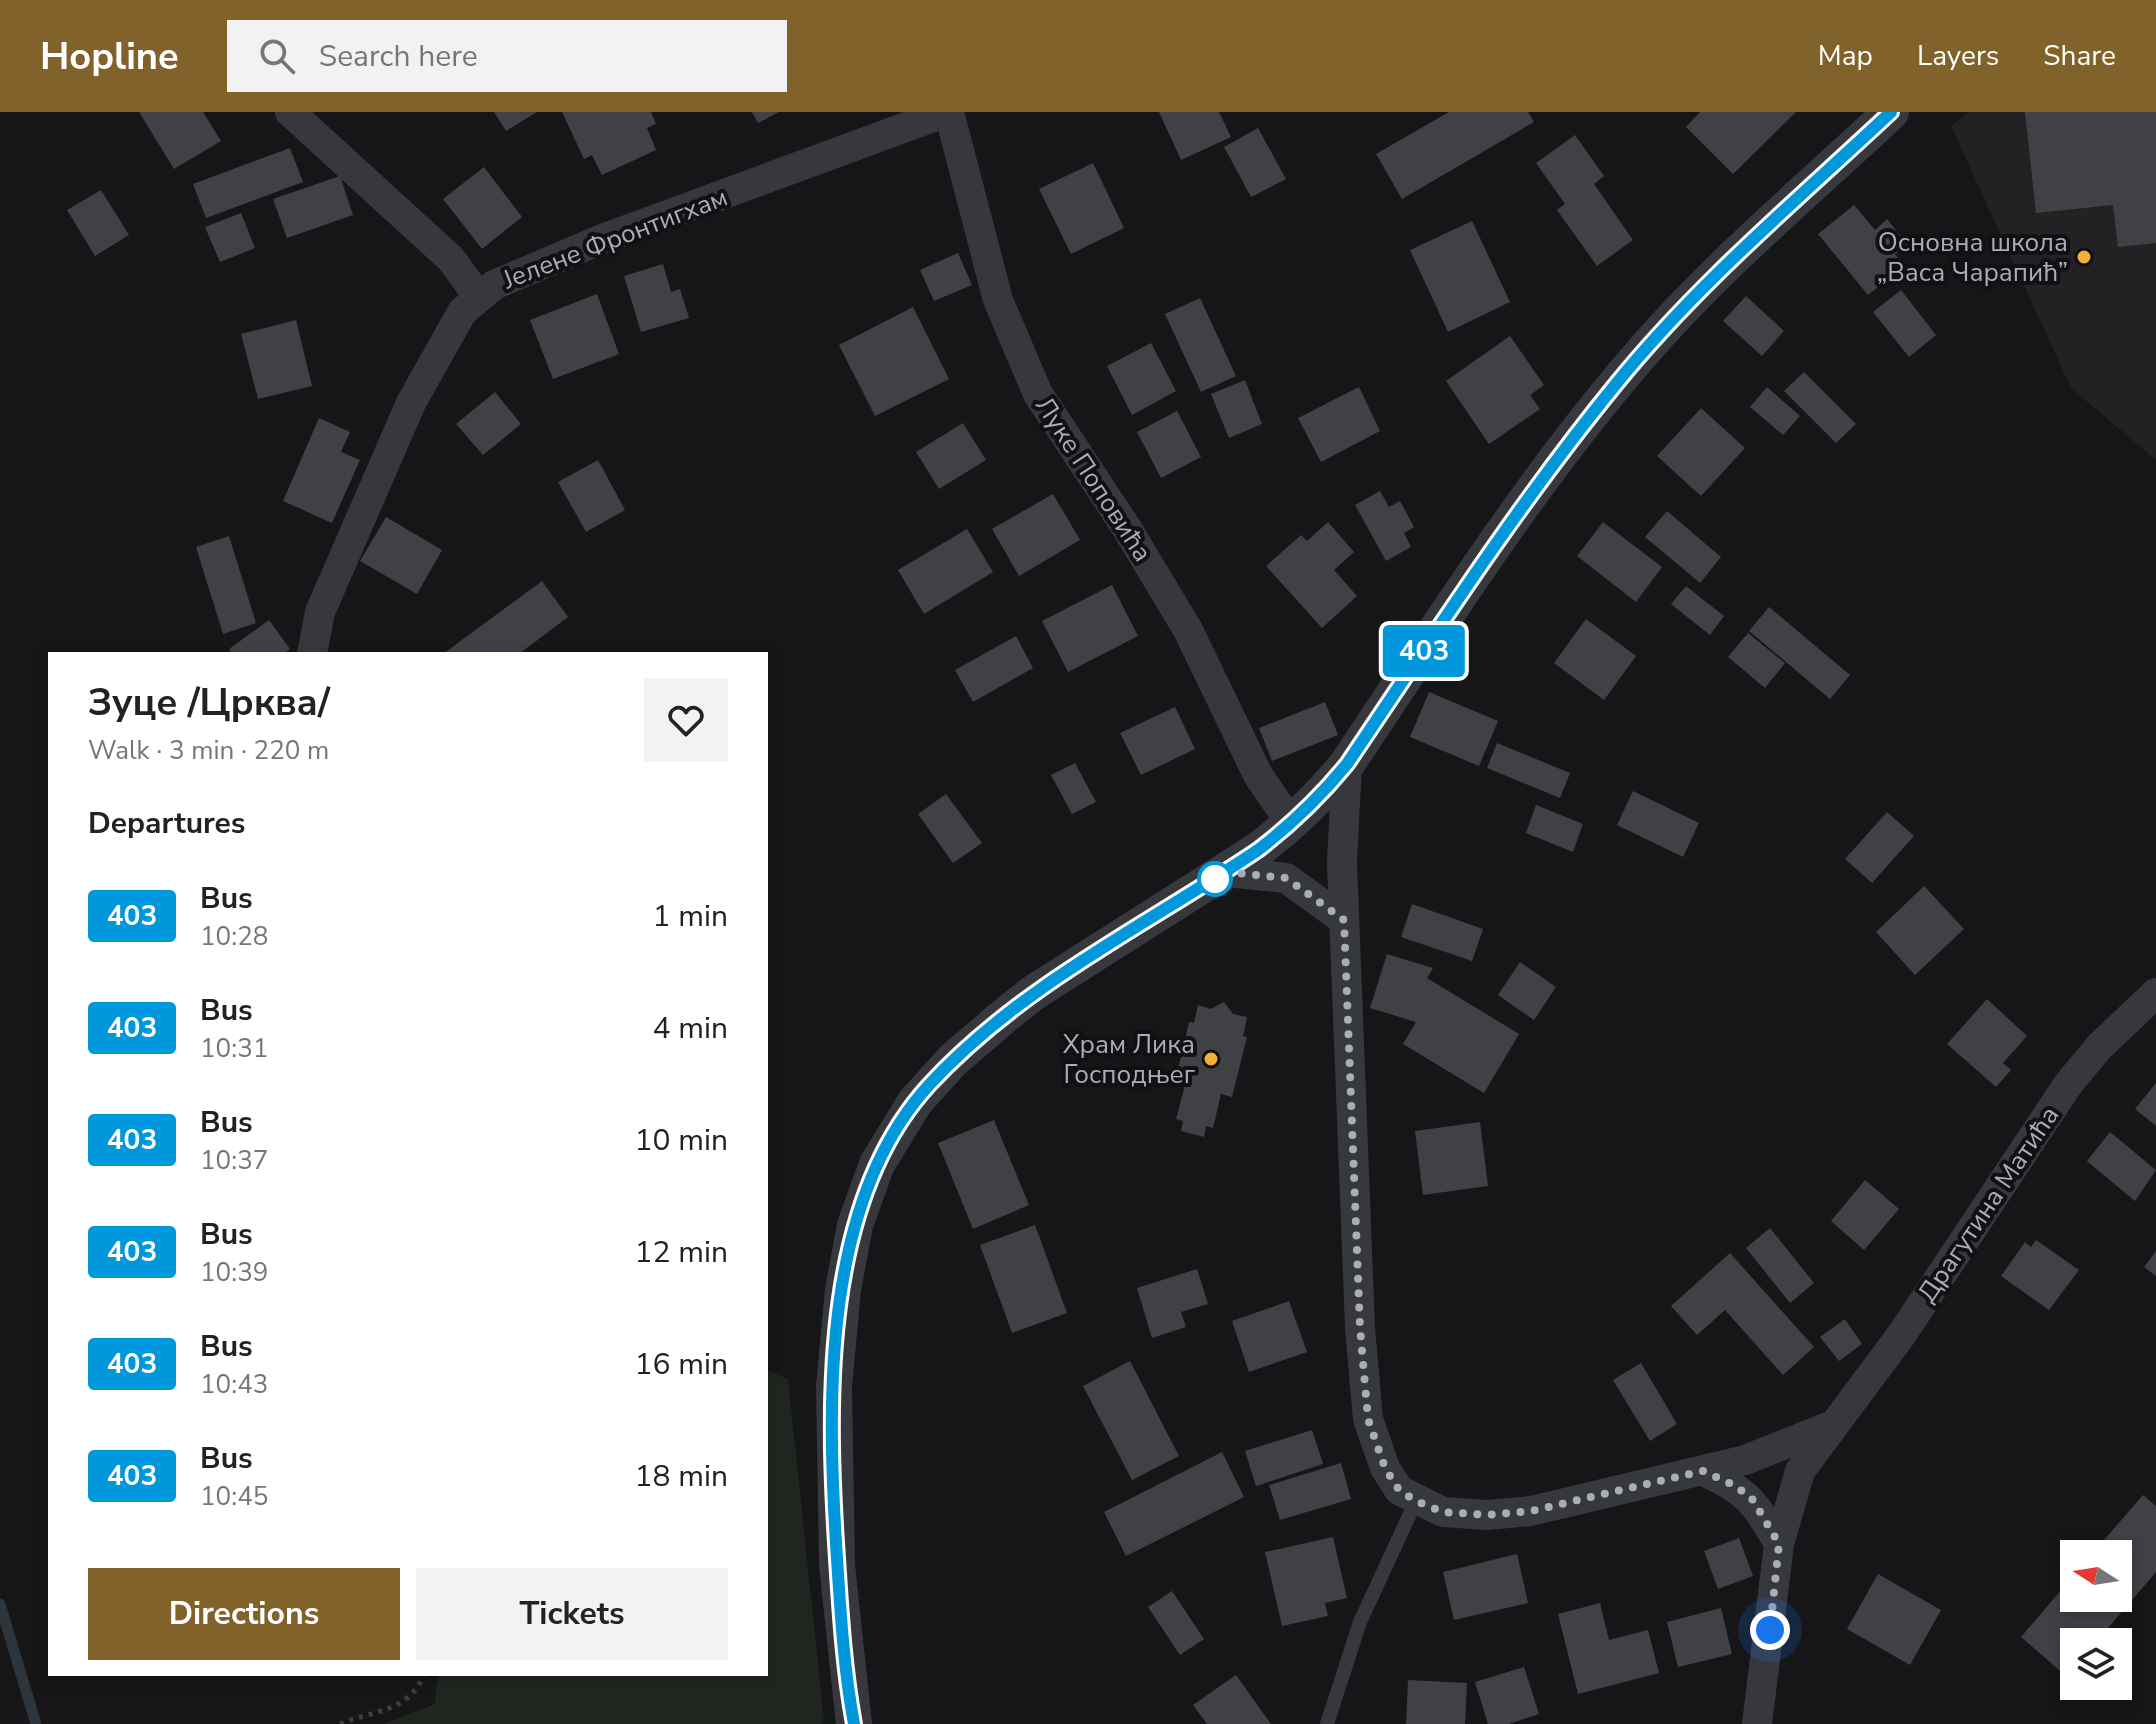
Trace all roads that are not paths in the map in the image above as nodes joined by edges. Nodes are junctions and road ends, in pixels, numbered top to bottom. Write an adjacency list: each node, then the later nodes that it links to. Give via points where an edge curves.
1 (290, 112): 4 (street, via 431,239 464,272)
2 (948, 112): 4 (street, Јелене Фронтигхам, via 602,239); 7 (street, Луке Поповића, via 998,300 1038,394 1188,630 1258,775)
3 (1891, 112): 6 (street, via 1690,301 1617,383 1528,497)
4 (478, 296): 5 (street, Јелене Фронтигхам, via 447,334 392,443 320,612)
5 (312, 652)
6 (1347, 764): 7 (street); 9 (street)
7 (1292, 825): 8 (street)
8 (1226, 872): 9 (street, via 1286,878); 15 (street, via 1003,1017 929,1086 900,1122 877,1164 855,1225 834,1386 837,1565)
9 (1344, 920): 13 (street, via 1368,1419 1385,1468 1399,1490)
10 (2156, 993): 11 (street, Драгутина Матића, via 2069,1083 1902,1334)
11 (1833, 1425): 12 (street); 14 (street, Драгутина Матића, via 1800,1471)
12 (1703, 1471): 13 (street, via 1531,1511 1443,1512); 14 (street, via 1753,1500)
13 (1416, 1501): 16 (lane, via 1360,1622)
14 (1779, 1544): 17 (street, Драгутина Матића)
15 (854, 1724)
16 (1327, 1724)
17 (1757, 1724)

